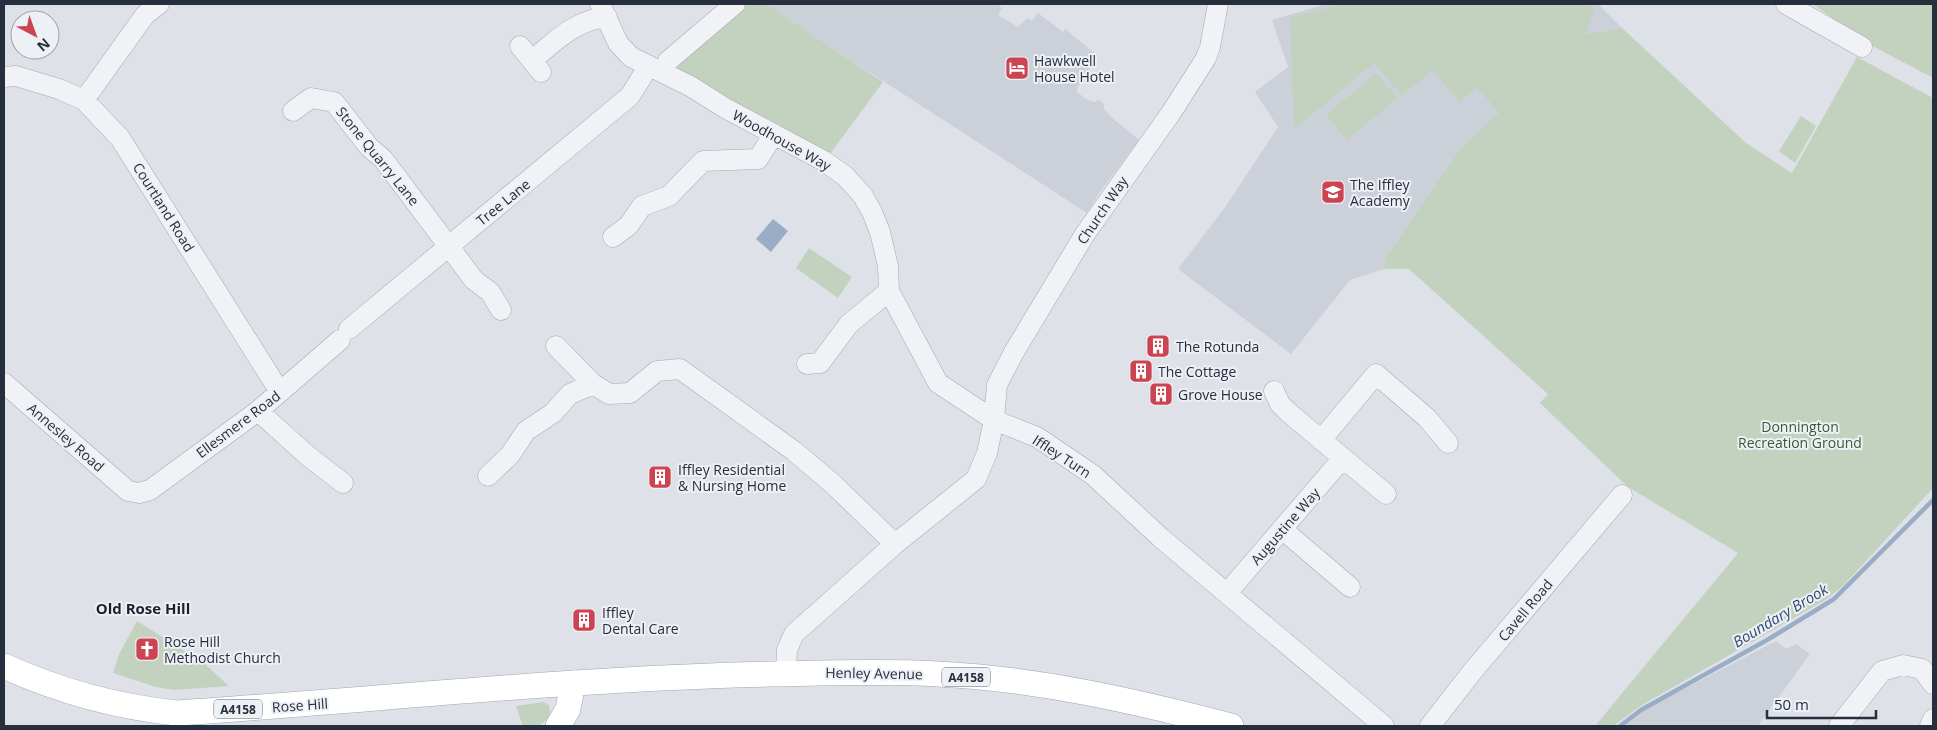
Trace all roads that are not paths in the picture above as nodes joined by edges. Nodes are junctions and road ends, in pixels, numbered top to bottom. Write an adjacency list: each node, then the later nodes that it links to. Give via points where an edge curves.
1 (159, 4): 11 (street, via 145,15)
2 (735, 4): 8 (street)
3 (1218, 4): 26 (street, Church Way, via 1206,58 1085,234 1014,352 997,385)
4 (1786, 4): 6 (street)
5 (604, 10): 7 (street); 9 (street, Woodhouse Way, via 618,43 631,57)
6 (1862, 47)
7 (531, 59)
8 (668, 61)
9 (648, 67): 13 (street, Woodhouse Way, via 690,86); 15 (street, Tree Lane, via 630,96)
10 (4, 77): 11 (street, Courtland Road, via 16,76)
11 (84, 100): 24 (street, Courtland Road, via 120,138)
12 (293, 111): 15 (street, Stone Quarry Lane, via 311,98 334,102)
13 (774, 134): 14 (street, via 758,158 703,161 670,196 642,206 629,225); 16 (street, Woodhouse Way, via 846,176 863,196 880,232 888,266)
14 (613, 237)
15 (450, 246): 17 (street, Stone Quarry Lane, via 474,280 490,292); 18 (street, Tree Lane)
16 (889, 291): 20 (street, via 849,324 820,363); 26 (street, Woodhouse Way, via 938,383)
17 (501, 310)
18 (344, 334): 24 (street, Ellesmere Road)
19 (556, 346): 22 (street)
20 (807, 364)
21 (4, 383): 32 (street, Annesley Road)
22 (593, 384): 30 (street, via 570,394 553,413 526,432 510,455); 36 (street, via 609,394 630,393 657,371 680,369 794,451)
23 (1274, 391): 27 (street, via 1280,404)
24 (280, 392): 25 (street, Ellesmere Road)
25 (258, 411): 31 (street); 32 (street, Ellesmere Road, via 150,490)
26 (994, 420): 36 (street, via 987,453 976,479); 38 (street, Iffley Turn, via 1037,437 1093,475)
27 (1321, 440): 28 (street, via 1376,374 1427,418); 29 (street)
28 (1448, 443)
29 (1344, 458): 33 (street); 35 (street, Augustine Way)
30 (488, 476)
31 (343, 486)
32 (128, 491)
33 (1386, 494)
34 (1622, 495): 47 (street, Cavell Road)
35 (1282, 530): 37 (street); 38 (street, Augustine Way)
36 (895, 544): 40 (street, via 794,634 787,650)
37 (1350, 587)
38 (1227, 593): 46 (street, Iffley Turn)
39 (4, 666): 42 (main road, Rose Hill / A4158, via 92,698 139,709 177,713)
40 (786, 674): 42 (main road, Henley Avenue / A4158, via 696,675); 45 (main road, Henley Avenue / A4158, via 939,674 1026,682 1128,700)
41 (1927, 677): 48 (street, via 1903,665 1882,671)
42 (573, 683): 44 (main road, via 568,710)
43 (1933, 718): 49 (street)
44 (558, 726)
45 (1231, 726)
46 (1384, 726)
47 (1430, 726)
48 (1839, 726)
49 (1930, 726)

